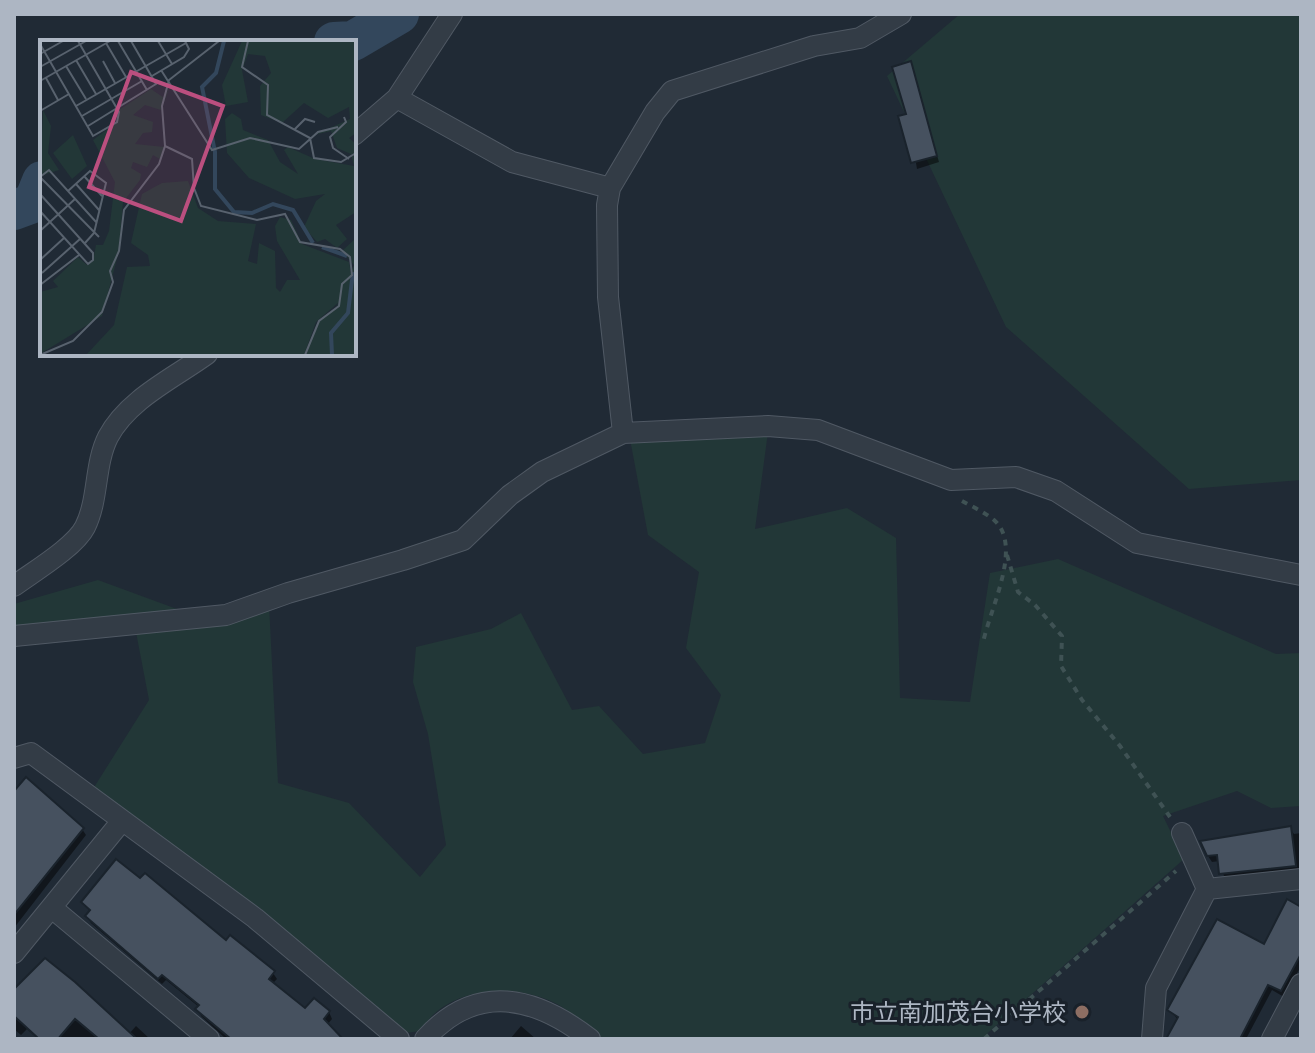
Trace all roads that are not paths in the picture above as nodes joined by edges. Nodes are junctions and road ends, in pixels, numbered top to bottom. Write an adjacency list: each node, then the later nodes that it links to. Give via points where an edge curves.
1 (452, 14): 3 (street)
2 (901, 14): 5 (street, via 860,38 814,46 672,91)
3 (397, 98): 4 (street); 5 (street, via 512,162)
4 (356, 133)
5 (610, 188): 7 (street, via 605,240)
6 (204, 356): 9 (street, via 127,412 109,435 96,467 85,528)
7 (623, 433): 8 (street, via 768,426 818,430 951,480 1029,481 1056,491 1137,543); 10 (street, via 542,472 463,540 418,555 226,615)
8 (1301, 575)
9 (14, 586)
10 (14, 636)
11 (14, 758): 12 (street, via 31,753)
12 (121, 822): 16 (street); 20 (street, via 255,918)
13 (1182, 833): 15 (street)
14 (1301, 879): 15 (street)
15 (1207, 889): 23 (street, via 1156,988)
16 (52, 908): 17 (street); 19 (street)
17 (14, 953)
18 (1301, 984): 24 (street)
19 (209, 1039)
20 (399, 1039)
21 (425, 1039): 22 (street, via 464,1010 516,1001 550,1011)
22 (590, 1039)
23 (1152, 1039)
24 (1272, 1039)

